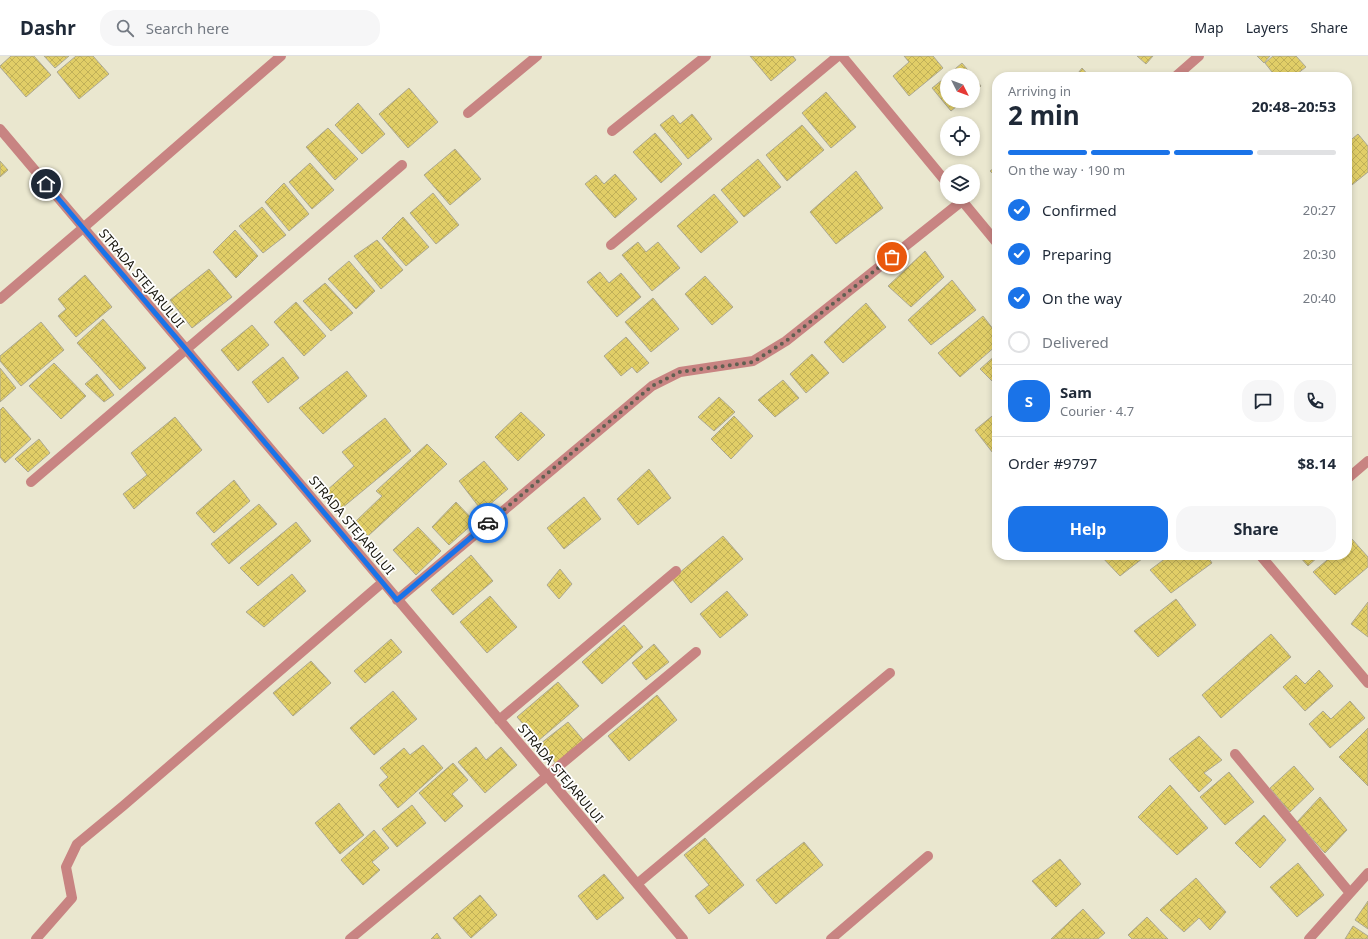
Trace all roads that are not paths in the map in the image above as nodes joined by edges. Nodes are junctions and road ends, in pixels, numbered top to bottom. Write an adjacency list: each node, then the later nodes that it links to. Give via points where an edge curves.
1 (281, 56): 15 (street)
2 (538, 56): 8 (street)
3 (706, 56): 10 (street)
4 (838, 56): 17 (street)
5 (842, 56): 12 (street)
6 (1199, 56): 7 (street)
7 (1181, 72)
8 (468, 113)
9 (0, 129): 15 (street, STRADA STEJARULUI)
10 (612, 131)
11 (402, 165): 19 (street)
12 (940, 175)
13 (955, 204): 26 (street, via 786,341 753,362 680,372 652,386)
14 (965, 204): 16 (street)
15 (83, 228): 18 (street); 19 (street, STRADA STEJARULUI)
16 (992, 234)
17 (611, 245)
18 (0, 298)
19 (186, 350): 22 (street); 25 (street, STRADA STEJARULUI)
20 (1368, 461): 21 (street)
21 (1352, 475)
22 (31, 482)
23 (1264, 560): 29 (street)
24 (676, 571): 30 (street)
25 (382, 582): 26 (street, STRADA STEJARULUI); 37 (street, via 77,844 66,867 72,898)
26 (397, 600): 30 (street, STRADA STEJARULUI)
27 (696, 652): 32 (street)
28 (890, 673): 35 (street)
29 (1368, 683)
30 (499, 720): 32 (street, STRADA STEJARULUI)
31 (1235, 754): 36 (street)
32 (548, 776): 35 (street, STRADA STEJARULUI); 38 (street)
33 (928, 856): 40 (street)
34 (1368, 873): 36 (street)
35 (637, 884): 39 (street, STRADA STEJARULUI)
36 (1350, 893): 41 (street)
37 (36, 939)
38 (350, 939)
39 (683, 939)
40 (831, 939)
41 (1309, 939)

